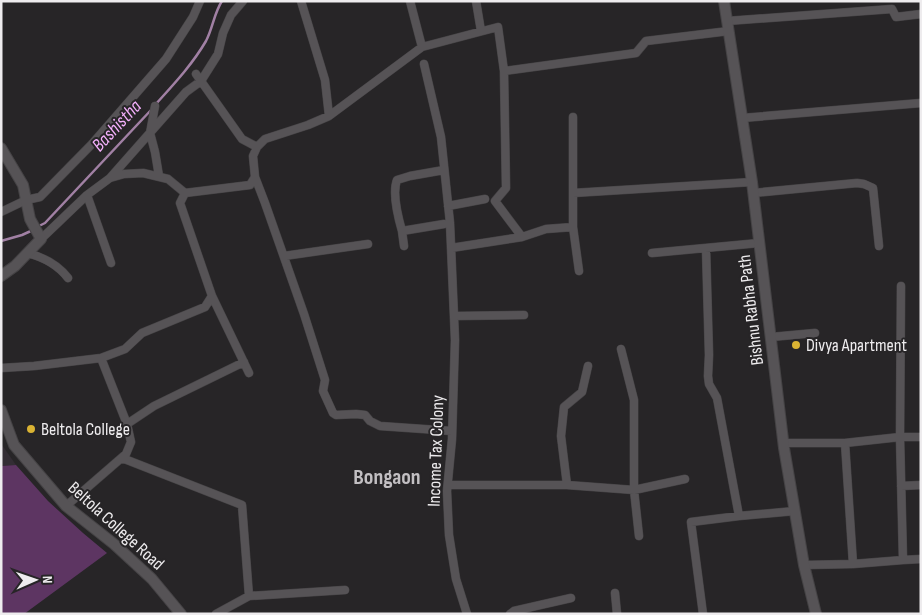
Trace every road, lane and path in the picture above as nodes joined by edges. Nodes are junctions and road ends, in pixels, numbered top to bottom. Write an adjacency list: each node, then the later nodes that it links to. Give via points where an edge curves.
1 (200, 1): 33 (street, via 166,59 98,137 40,197)
2 (243, 1): 14 (street, via 231,15 218,54)
3 (301, 1): 17 (street, via 326,80)
4 (410, 1): 10 (street)
5 (476, 1): 9 (street)
6 (724, 1): 8 (street, Bishnu Rabha Path)
7 (921, 14): 8 (street, via 896,17 892,9)
8 (728, 26): 12 (street, via 646,41 636,53); 19 (street, Bishnu Rabha Path)
9 (481, 31): 10 (street); 12 (street, via 498,26)
10 (422, 48): 17 (street)
11 (424, 64): 23 (street, Income Tax Colony)
12 (504, 71): 40 (street, via 506,188 495,200)
13 (196, 74): 14 (street)
14 (201, 81): 20 (street, via 186,92); 21 (street, via 242,139)
15 (921, 103): 19 (street)
16 (155, 106): 20 (street)
17 (328, 116): 21 (street, via 265,139)
18 (573, 117): 29 (street)
19 (742, 118): 27 (street, Bishnu Rabha Path)
20 (150, 133): 24 (street); 26 (street)
21 (257, 147): 25 (street, via 253,156)
22 (1, 148): 33 (street, via 23,185)
23 (444, 170): 34 (street, Income Tax Colony); 38 (street, via 396,180 394,186)
24 (159, 176): 26 (street, via 143,172); 28 (street)
25 (255, 177): 28 (street, via 250,185); 49 (street)
26 (110, 178): 31 (street)
27 (752, 182): 29 (street); 30 (street, Bishnu Rabha Path)
28 (185, 193): 55 (street, via 180,203)
29 (573, 193): 37 (street)
30 (753, 193): 41 (street, Bishnu Rabha Path); 44 (street, via 857,183 870,186 873,188)
31 (87, 195): 39 (street); 50 (street)
32 (485, 199): 34 (street)
33 (26, 200): 35 (street); 39 (street, via 30,219)
34 (448, 206): 45 (street, Income Tax Colony)
35 (1, 212)
36 (444, 224): 38 (street)
37 (573, 227): 40 (street, via 546,229); 51 (street)
38 (402, 231): 43 (street)
39 (39, 237): 48 (street)
40 (522, 237): 45 (street)
41 (759, 243): 46 (street); 59 (street, Bishnu Rabha Path)
42 (368, 244): 49 (street)
43 (404, 246)
44 (879, 246)
45 (451, 248): 57 (street, Income Tax Colony)
46 (706, 248): 47 (street); 82 (street, via 708,376 717,398)
47 (652, 252)
48 (28, 253): 52 (street); 53 (street, via 48,261)
49 (284, 256): 68 (street, via 325,380 323,391 333,414 364,416 380,426)
50 (111, 263)
51 (579, 271)
52 (1, 276)
53 (68, 278)
54 (902, 286): 69 (street)
55 (212, 296): 61 (street, via 205,307 142,333 125,348); 62 (street)
56 (524, 315): 57 (street)
57 (454, 316): 68 (street, Income Tax Colony)
58 (815, 333): 59 (street)
59 (771, 337): 71 (street, Bishnu Rabha Path)
60 (621, 349): 79 (street, via 634,400)
61 (101, 358): 64 (street); 67 (street)
62 (244, 362): 65 (street); 67 (street, via 154,406)
63 (588, 366): 76 (street, via 582,392 564,407 561,436)
64 (1, 368)
65 (249, 373)
66 (1, 410): 80 (street, Beltola College Road, via 14,445)
67 (127, 424): 73 (street, via 131,442)
68 (452, 431): 75 (street, Income Tax Colony)
69 (900, 437): 70 (street); 72 (street); 78 (street)
70 (921, 437)
71 (784, 443): 72 (street); 81 (street, Bishnu Rabha Path)
72 (845, 443): 86 (street)
73 (122, 458): 80 (street); 90 (street, via 242,505)
74 (685, 478): 79 (street)
75 (448, 485): 76 (street); 94 (street, Income Tax Colony, via 449,535 456,579)
76 (567, 485): 79 (street)
77 (921, 485): 78 (street)
78 (901, 486): 85 (street)
79 (634, 490): 83 (street)
80 (66, 506): 92 (street, Beltola College Road, via 152,579)
81 (795, 511): 82 (street); 87 (street, Bishnu Rabha Path)
82 (739, 516): 97 (street, via 691,522)
83 (639, 536)
84 (921, 559): 85 (street)
85 (903, 560): 86 (street)
86 (853, 564): 87 (street)
87 (804, 565): 98 (street, Bishnu Rabha Path)
88 (345, 590): 90 (street)
89 (615, 593): 96 (street)
90 (249, 596): 93 (street)
91 (571, 598): 95 (street)
92 (181, 614)
93 (216, 614)
94 (467, 614)
95 (510, 614)
96 (617, 614)
97 (703, 614)
98 (816, 614)

